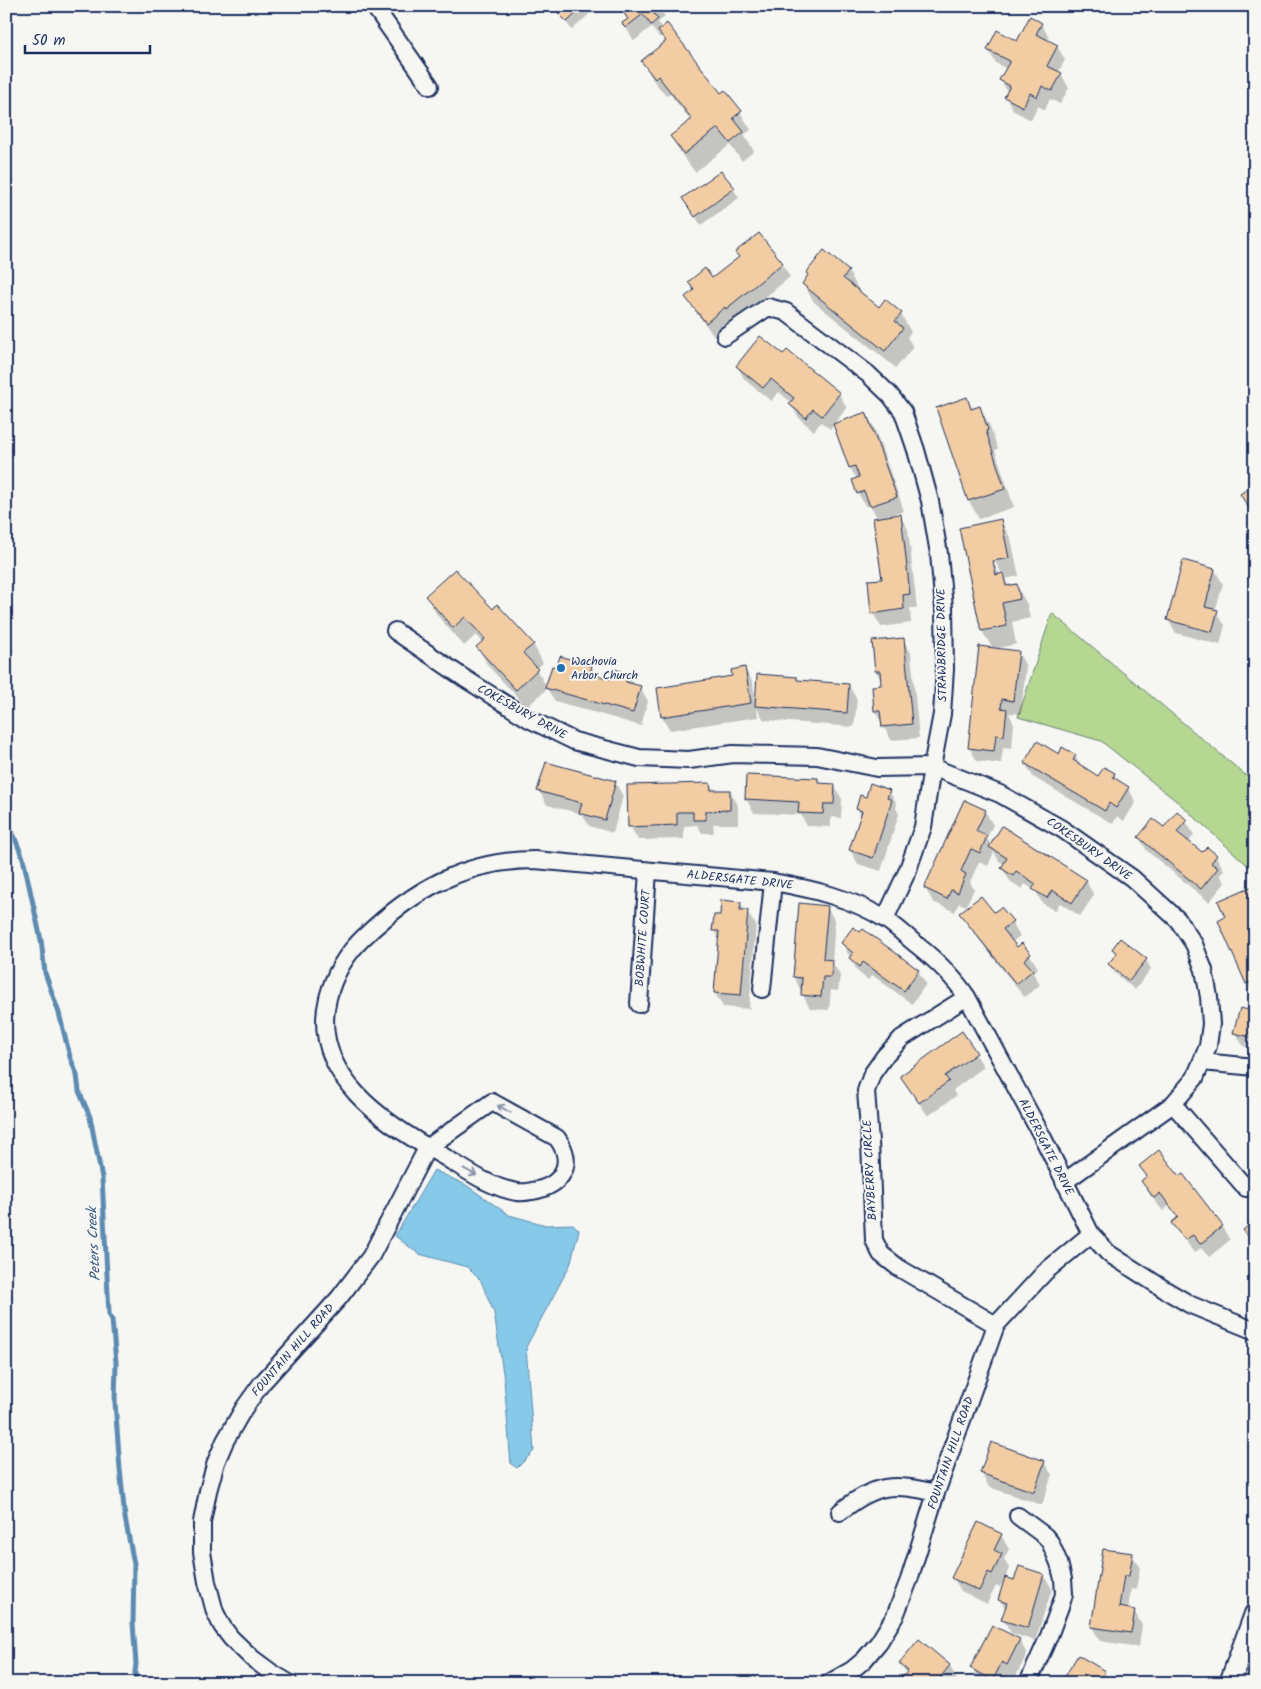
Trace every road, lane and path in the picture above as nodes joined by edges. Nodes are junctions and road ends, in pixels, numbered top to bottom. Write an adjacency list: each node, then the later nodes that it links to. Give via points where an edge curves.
1 (374, 6): 2 (street)
2 (430, 86)
3 (725, 336): 5 (street, STRAWBRIDGE DRIVE, via 768,307 786,312 868,374 903,412 930,502 944,608 942,714)
4 (395, 631): 5 (street, COKESBURY DRIVE, via 529,719 574,741 639,758 689,760 733,754 817,756 876,768)
5 (932, 767): 8 (street, STRAWBRIDGE DRIVE, via 923,827); 12 (street, COKESBURY DRIVE, via 1000,794 1062,829 1132,878 1178,920 1194,944 1209,996 1211,1024)
6 (648, 871): 7 (street, ALDERSGATE DRIVE); 11 (street, BOBWHITE COURT); 15 (street, ALDERSGATE DRIVE, via 535,860 512,860 467,870 406,901 359,941 340,965 325,1008 329,1046 336,1068 366,1103)
7 (774, 882): 8 (street, ALDERSGATE DRIVE, via 812,889); 9 (street)
8 (885, 919): 10 (street, ALDERSGATE DRIVE, via 934,959)
9 (762, 989)
10 (967, 997): 17 (street, ALDERSGATE DRIVE); 19 (street, BAYBERRY CIRCLE, via 902,1038 872,1074 866,1091 874,1240 881,1254 898,1268)
11 (639, 1004)
12 (1202, 1062): 13 (street); 14 (street, COKESBURY DRIVE, via 1195,1078)
13 (1255, 1067)
14 (1173, 1104): 16 (street, via 1246,1188); 17 (street, COKESBURY DRIVE)
15 (427, 1148): 15 (street, ALDERSGATE DRIVE, one-way to 15, via 487,1181 520,1193 545,1190 554,1184 563,1174 566,1161 564,1148 557,1138 492,1102); 25 (street, FOUNTAIN HILL ROAD, via 372,1256 244,1408 225,1441 208,1491 202,1522 202,1552 215,1612 236,1643 253,1659)
16 (1255, 1181)
17 (1064, 1182): 18 (street, ALDERSGATE DRIVE)
18 (1091, 1234): 19 (street, FOUNTAIN HILL ROAD, via 1045,1272); 20 (street, ALDERSGATE DRIVE, via 1108,1253 1166,1291)
19 (996, 1325): 21 (street, FOUNTAIN HILL ROAD)
20 (1255, 1331)
21 (936, 1493): 22 (street, via 891,1486 855,1500); 26 (street, FOUNTAIN HILL ROAD, via 895,1616 864,1660)
22 (840, 1512)
23 (1018, 1516): 27 (street, via 1046,1536 1063,1579 1062,1602)
24 (1255, 1614): 28 (street)
25 (289, 1683)
26 (830, 1683)
27 (1028, 1683)
28 (1230, 1683)

